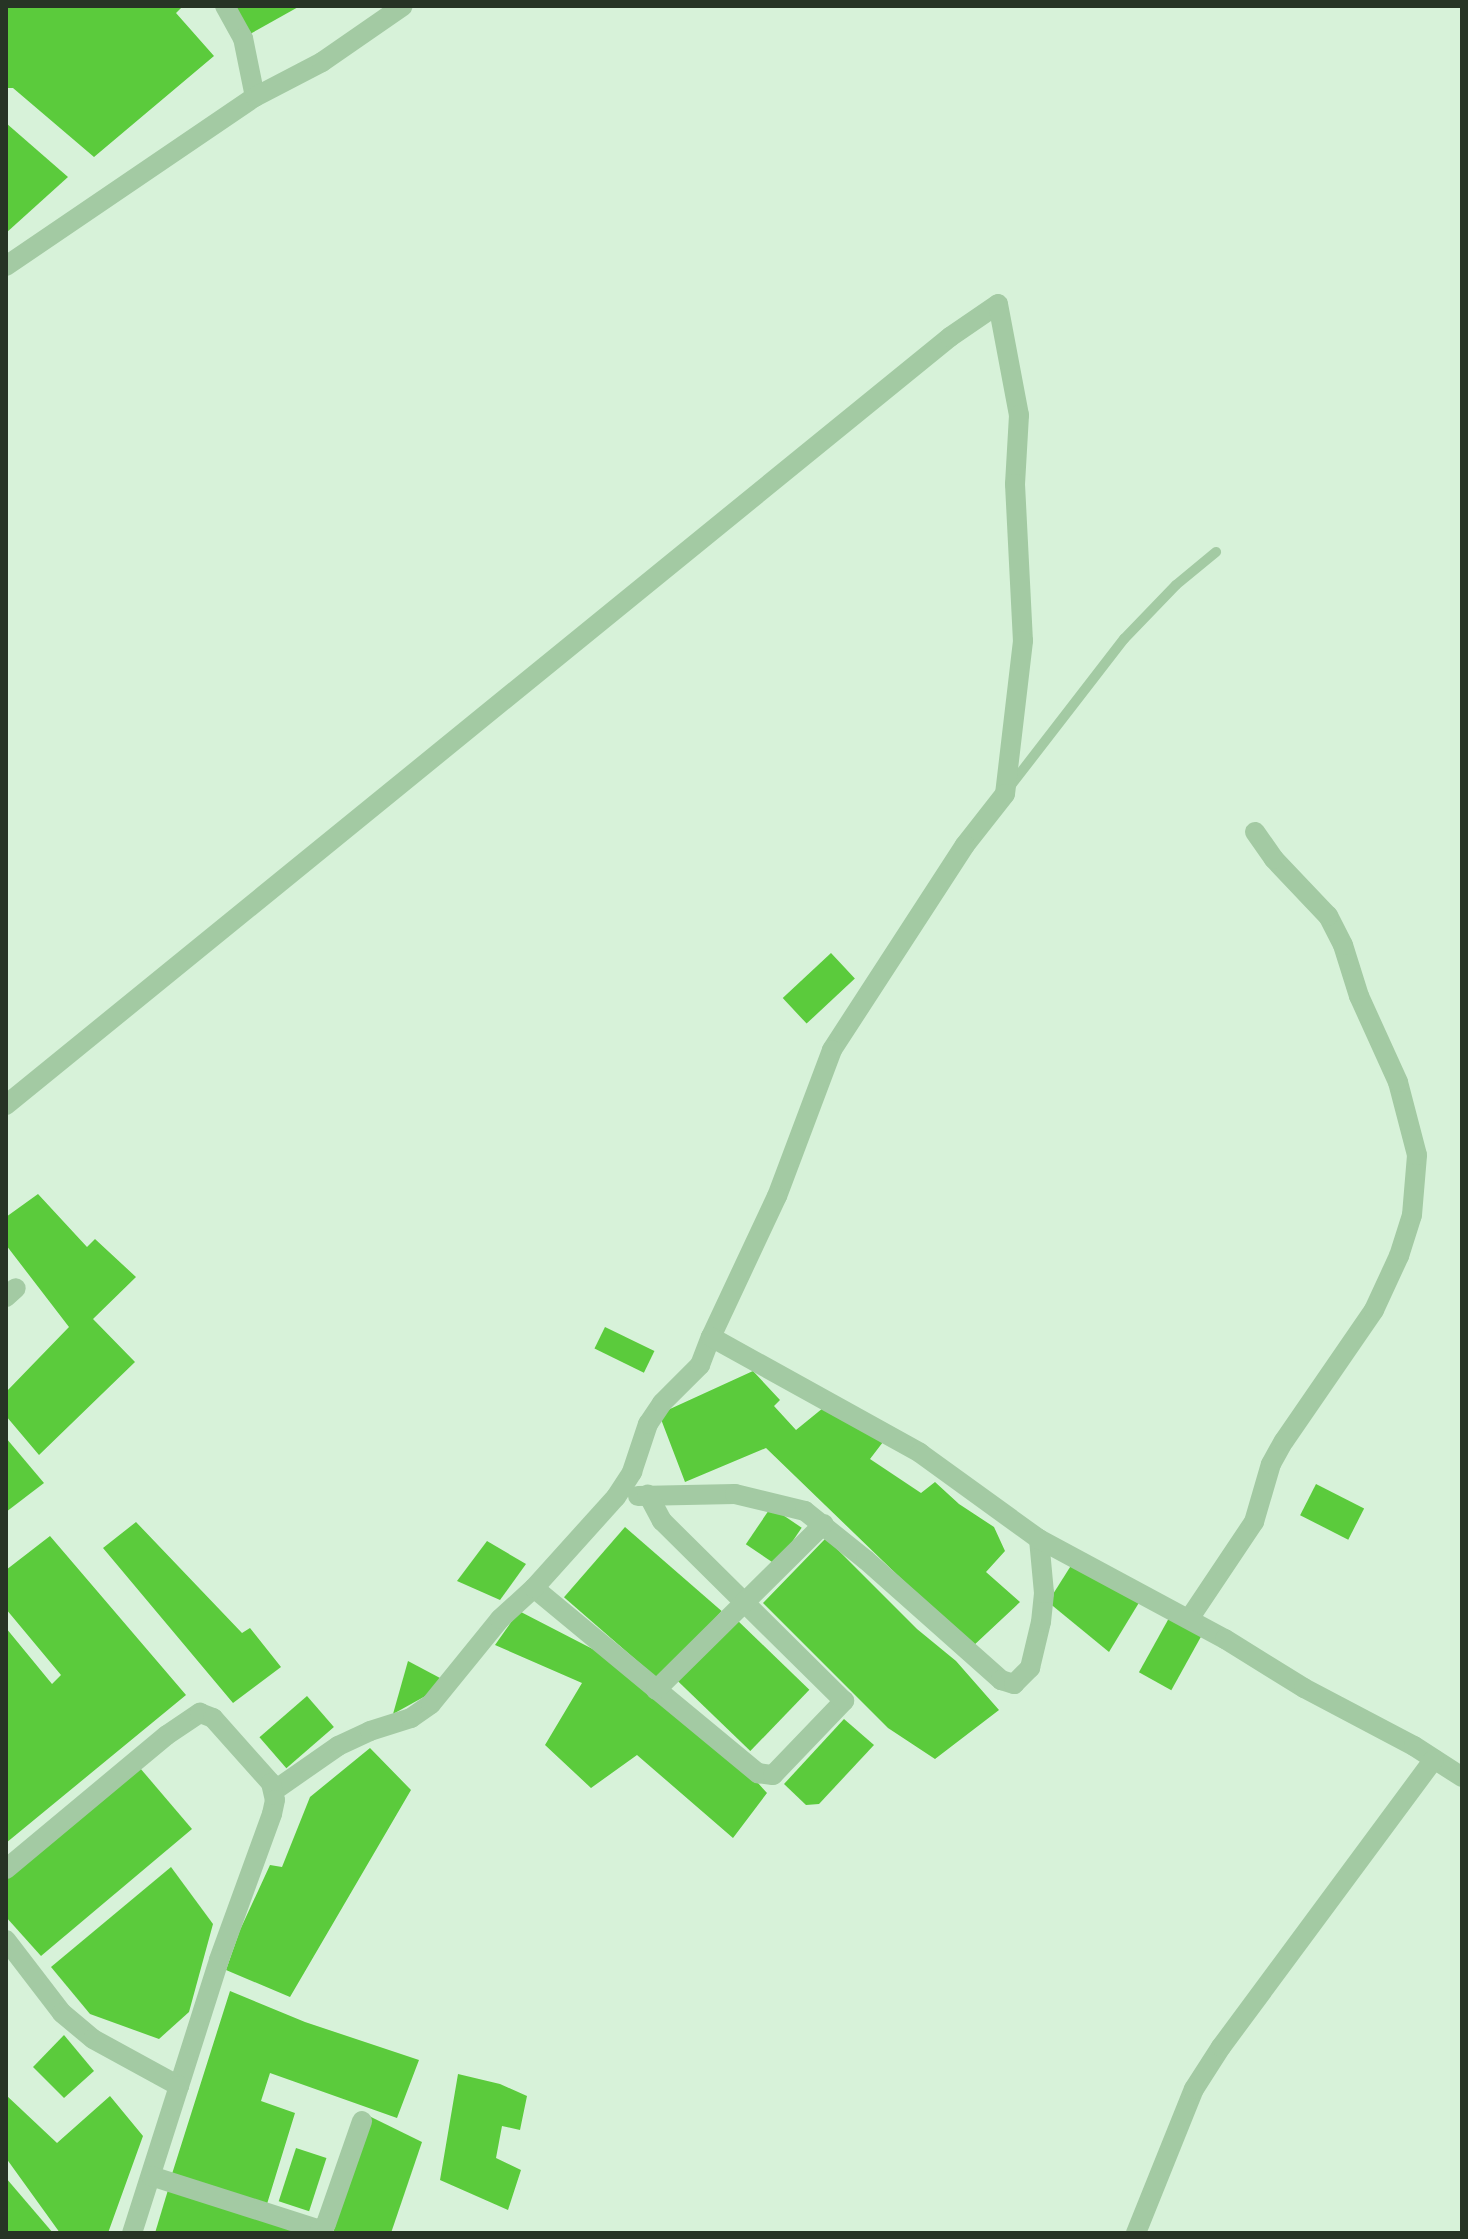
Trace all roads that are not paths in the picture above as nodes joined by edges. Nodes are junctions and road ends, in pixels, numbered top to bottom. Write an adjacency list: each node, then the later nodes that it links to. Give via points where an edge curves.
1 (225, 6): 3 (street, via 243,38)
2 (403, 6): 3 (street, via 322,62)
3 (255, 97): 4 (street)
4 (6, 266)
5 (1216, 552): 6 (lane, via 1124,639)
6 (1005, 794): 8 (street, via 1023,641 1015,484 1019,415 998,304 950,337); 9 (street, via 965,845 832,1050 777,1196)
7 (1255, 832): 16 (street, via 1328,916 1343,945 1359,996 1398,1082 1416,1170 1412,1215 1374,1310 1284,1441 1271,1464 1254,1522)
8 (6, 1105)
9 (711, 1337): 11 (street, via 700,1365 648,1424 632,1472); 13 (street, via 920,1453)
10 (648, 1495): 11 (street); 12 (street, via 747,1496 792,1505); 15 (street, via 662,1521)
11 (616, 1497): 14 (street)
12 (824, 1524): 13 (street, via 983,1665 1014,1684 1030,1668 1041,1622); 15 (street)
13 (1039, 1539): 16 (street)
14 (534, 1588): 17 (street); 20 (street, via 500,1619 421,1712 338,1746)
15 (745, 1603): 17 (street); 17 (street, via 844,1701 784,1765 773,1775 758,1773)
16 (1189, 1619): 18 (street)
17 (656, 1690)
18 (1434, 1759): 19 (street); 27 (street, via 1201,2078)
19 (1462, 1777)
20 (275, 1790): 21 (street, via 213,1718 200,1713); 23 (street, via 272,1814)
21 (6, 1869)
22 (6, 1940): 23 (street, via 62,2013 93,2039)
23 (179, 2086): 25 (street)
24 (362, 2121): 25 (street, via 320,2230)
25 (151, 2176): 26 (street)
26 (132, 2233)
27 (1136, 2233)

